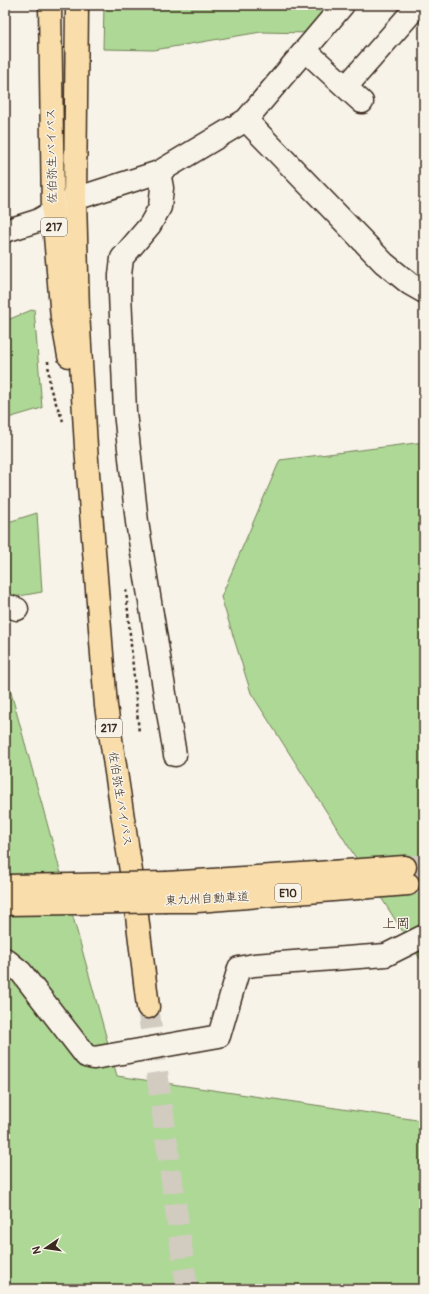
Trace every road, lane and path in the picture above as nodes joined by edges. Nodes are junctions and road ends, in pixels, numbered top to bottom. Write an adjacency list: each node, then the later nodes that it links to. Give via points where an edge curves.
1 (50, 5): 11 (highway, 佐伯弥生バイパス / 217)
2 (77, 5): 10 (highway, 佐伯弥生バイパス / 217)
3 (343, 5): 5 (street)
4 (418, 5): 6 (street)
5 (305, 50): 6 (street); 8 (street)
6 (346, 87): 7 (street)
7 (362, 102)
8 (246, 120): 9 (street); 13 (street, via 384,263)
9 (159, 172): 10 (street); 15 (street, via 162,188 160,207 150,225 122,258 120,293 125,412 136,522)
10 (75, 199): 11 (street); 14 (highway, 佐伯弥生バイパス / 217, via 78,312)
11 (52, 212): 12 (street, via 37,221); 14 (highway, 佐伯弥生バイパス / 217, via 62,318)
12 (5, 231)
13 (424, 292)
14 (86, 447): 22 (highway, 佐伯弥生バイパス / 217, via 106,706 134,891)
15 (175, 755)
16 (407, 876): 18 (highway, 東九州自動車道 / E10, bridge, via 167,892)
17 (5, 886): 18 (highway, 東九州自動車道 / E10)
18 (74, 894): 19 (highway, 東九州自動車道 / E10)
19 (5, 904)
20 (424, 936): 21 (street, via 386,954 239,968 219,1036 94,1058 86,1056 21,972)
21 (5, 959)
22 (148, 1007)

